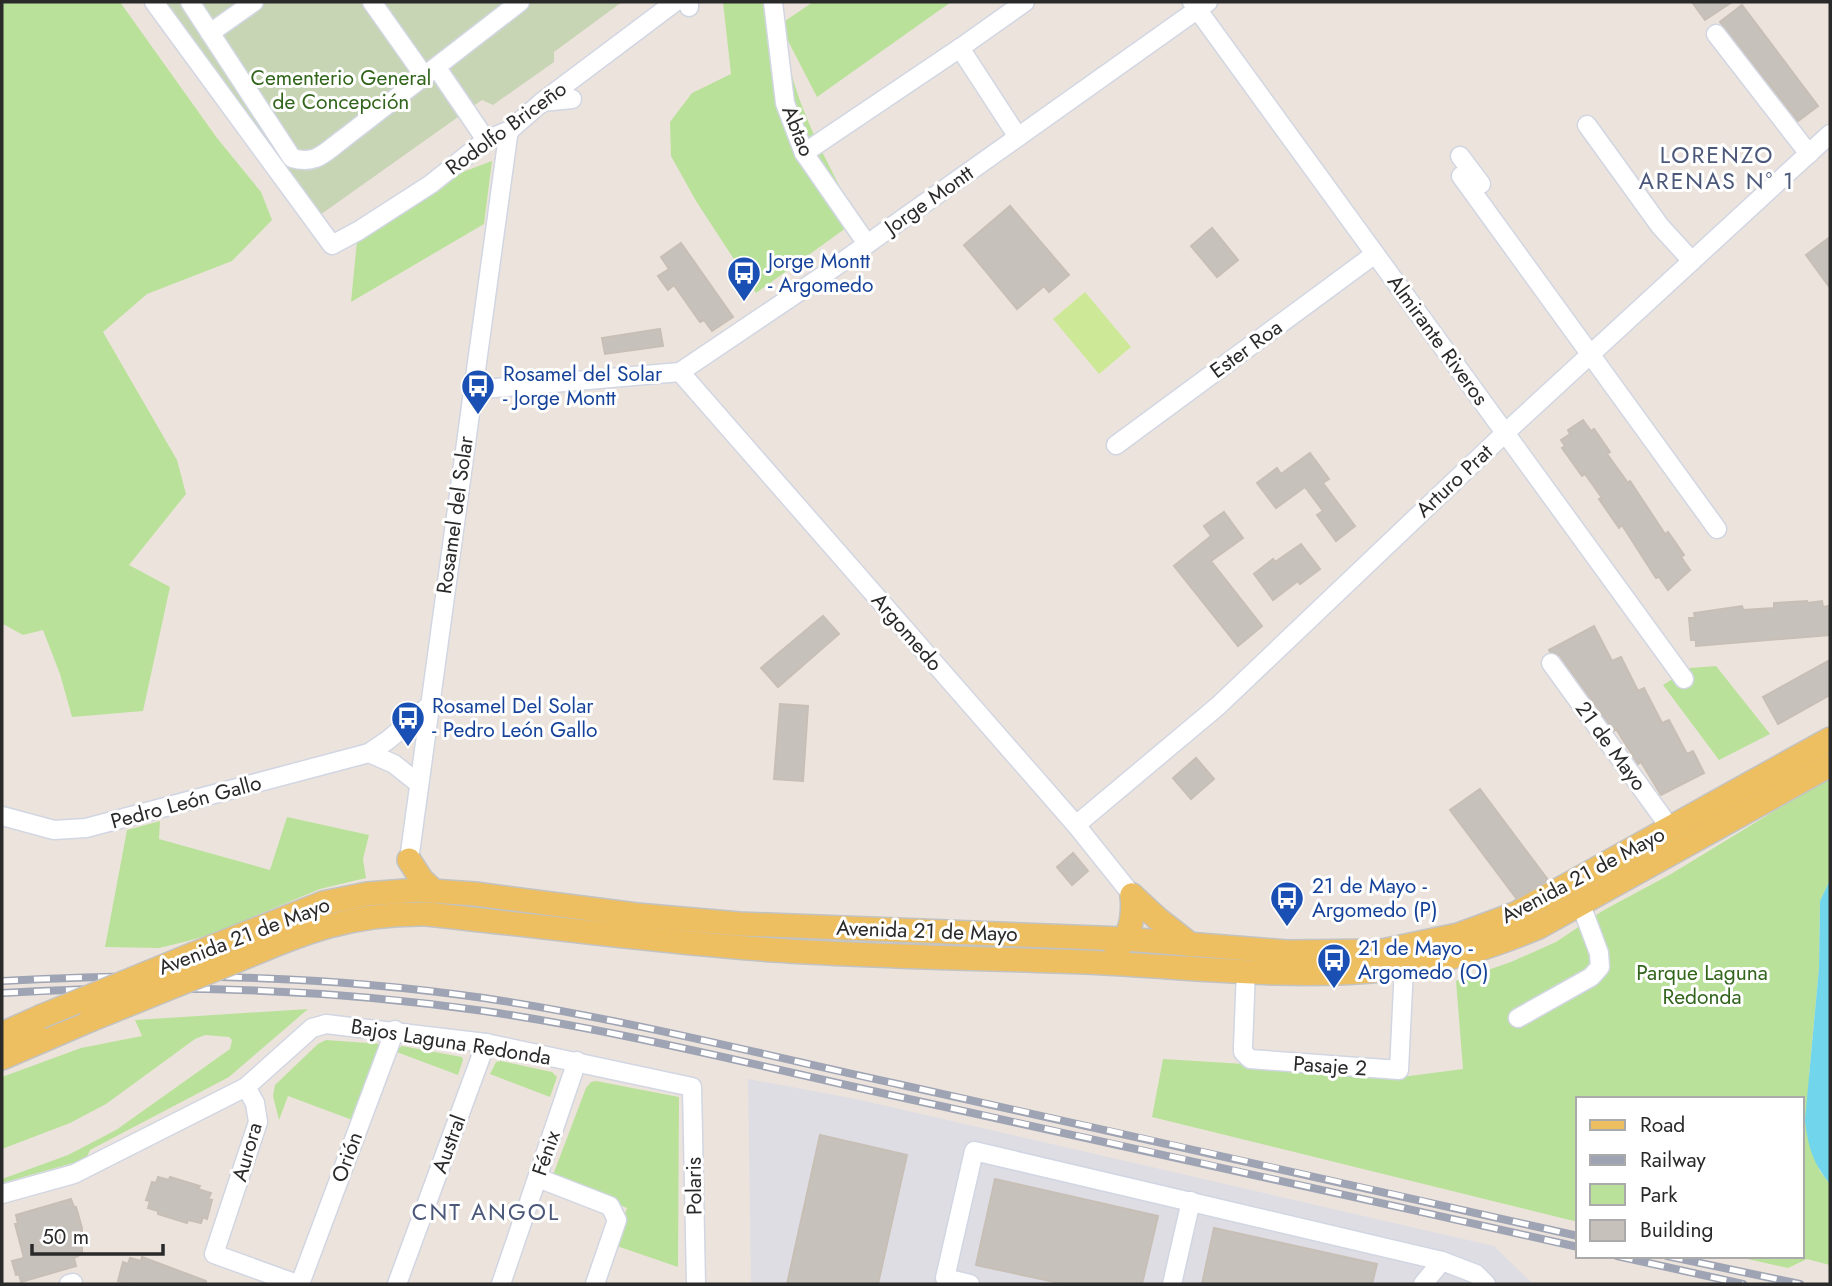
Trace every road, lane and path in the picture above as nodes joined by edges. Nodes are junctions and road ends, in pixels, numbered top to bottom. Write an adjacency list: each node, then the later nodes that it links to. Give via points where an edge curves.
1 (154, 2): 20 (street, Rodolfo Briceño, via 332,245 431,184)
2 (190, 2): 10 (street)
3 (254, 2): 10 (street)
4 (372, 2): 13 (street)
5 (520, 2): 13 (street)
6 (773, 2): 21 (street, Abtao, via 785,103)
7 (1025, 2): 12 (street)
8 (684, 4): 15 (street, Rodolfo Briceño)
9 (1199, 4): 19 (street, Jorge Montt); 26 (street, Almirante Riveros)
10 (210, 33): 13 (street, via 292,158 303,161 314,160)
11 (1716, 34): 22 (street)
12 (960, 48): 19 (street); 21 (street)
13 (431, 73): 20 (street)
14 (572, 99): 15 (street)
15 (542, 102): 17 (street, Rodolfo Briceño)
16 (1587, 125): 27 (street, via 1660,226)
17 (510, 130): 20 (street, Rodolfo Briceño); 30 (street, Rosamel del Solar)
18 (1830, 134): 22 (street, Arturo Prat)
19 (1018, 137): 25 (street, Jorge Montt)
20 (486, 140)
21 (803, 153): 25 (street, Abtao)
22 (1809, 154): 27 (street, Arturo Prat)
23 (1460, 156): 28 (street)
24 (1461, 176): 28 (street)
25 (867, 244): 29 (street, Jorge Montt)
26 (1375, 254): 31 (street, Almirante Riveros); 32 (street, Ester Roa)
27 (1692, 261): 28 (street, Arturo Prat)
28 (1594, 351): 31 (street, Arturo Prat); 33 (street)
29 (680, 372): 30 (street, Jorge Montt); 42 (street, Argomedo)
30 (472, 390): 36 (street, Rosamel del Solar)
31 (1505, 433): 35 (street, Almirante Riveros); 42 (street, Arturo Prat, via 1218,706)
32 (1116, 445)
33 (1717, 529)
34 (1551, 663): 43 (street, 21 de Mayo)
35 (1684, 679)
36 (429, 706): 38 (street, Pedro León Gallo); 40 (street, Rosamel del Solar)
37 (1830, 739): 43 (main road, Avenida 21 de Mayo)
38 (369, 753): 40 (street); 41 (street, Pedro León Gallo, via 76,830 54,830)
39 (1830, 765): 48 (main road, Avenida 21 de Mayo)
40 (419, 783): 44 (street, Rosamel del Solar)
41 (2, 816)
42 (1076, 825): 47 (street, Argomedo)
43 (1671, 829): 50 (main road, Avenida 21 de Mayo, via 1515,914 1436,941 1350,952)
44 (409, 860): 45 (main road); 46 (main road)
45 (434, 891): 46 (main road, Avenida 21 de Mayo); 49 (main road, Avenida 21 de Mayo, via 740,924)
46 (388, 892): 56 (main road, Avenida 21 de Mayo, bridge, via 323,903)
47 (1132, 895): 49 (main road, via 1132,920); 50 (main road)
48 (1581, 905): 52 (main road, Avenida 21 de Mayo, via 1498,943); 54 (street, via 1600,967 1591,977)
49 (1125, 939): 50 (main road, Avenida 21 de Mayo); 51 (main road)
50 (1192, 945)
51 (1095, 962): 53 (main road, Avenida 21 de Mayo); 58 (main road, Avenida 21 de Mayo, bridge, via 776,950 403,914 366,916 302,933)
52 (1404, 967): 53 (main road, Avenida 21 de Mayo, via 1323,974); 53 (street, Pasaje 2, via 1399,1070 1250,1059 1243,1047)
53 (1246, 970)
54 (1518, 1018)
55 (395, 1030): 57 (street, Bajos Laguna Redonda); 60 (street, Bajos Laguna Redonda, via 326,1024 312,1028); 66 (street, Orión)
56 (2, 1034)
57 (486, 1043): 59 (street, Bajos Laguna Redonda); 67 (street, Austral)
58 (2, 1058)
59 (577, 1061): 61 (street, Bajos Laguna Redonda); 62 (street, Fénix)
60 (246, 1087): 63 (street, Bajos Laguna Redonda, via 74,1174); 66 (street, Aurora, via 255,1102 258,1122 214,1254)
61 (692, 1087): 70 (street, Polaris)
62 (538, 1178): 68 (street, Fénix); 69 (street, via 610,1206 617,1220)
63 (2, 1195)
64 (1191, 1201): 65 (street); 71 (street, via 974,1151 945,1278); 72 (street)
65 (1442, 1261): 73 (street); 74 (street, via 1476,1274)
66 (298, 1284)
67 (397, 1284)
68 (501, 1284)
69 (595, 1284)
70 (696, 1284)
71 (970, 1284)
72 (1172, 1284)
73 (1423, 1284)
74 (1486, 1284)

